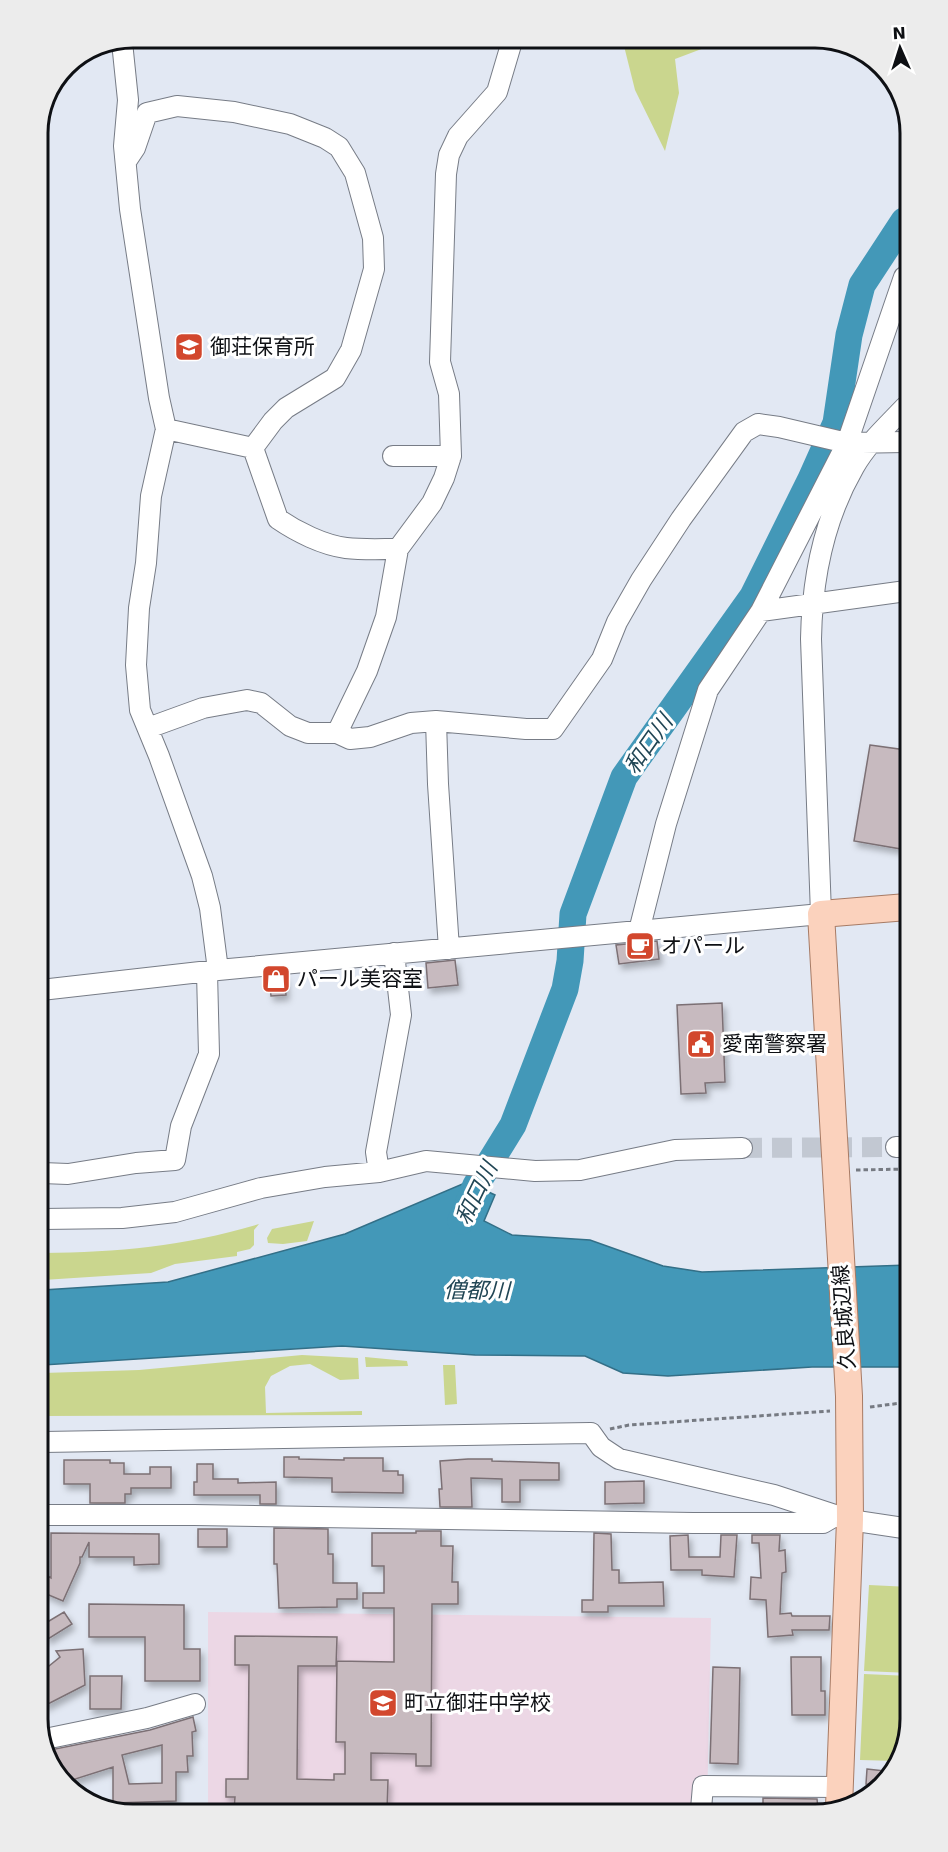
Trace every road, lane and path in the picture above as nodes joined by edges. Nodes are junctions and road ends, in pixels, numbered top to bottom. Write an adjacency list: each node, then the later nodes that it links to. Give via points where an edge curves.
1 (510, 48): 12 (street, via 497,92 458,136 446,174 440,362 450,394)
2 (123, 49): 3 (street, via 128,100)
3 (125, 162): 6 (street); 10 (street, via 135,148 147,113 177,106 234,112 290,124 339,147 355,173 373,238 374,269 351,350 335,378 286,408)
4 (899, 304): 7 (street)
5 (900, 412): 8 (street)
6 (166, 429): 10 (street); 18 (street, via 150,496 139,608 136,665 140,710)
7 (842, 442): 8 (street); 16 (street); 17 (street, via 758,424 744,432 641,580 617,622 602,660 552,729)
8 (871, 442): 9 (street); 15 (street, via 838,501 818,561)
9 (900, 442)
10 (253, 448): 13 (street, via 278,519 288,526 345,548)
11 (393, 456): 12 (street)
12 (451, 456): 13 (street, via 432,503)
13 (398, 549): 19 (street, via 386,617 367,671)
14 (900, 592): 15 (street)
15 (811, 605): 16 (street); 21 (street)
16 (761, 611): 22 (street, via 708,690 666,824)
17 (436, 721): 19 (street, via 411,723 370,737 350,739); 23 (street)
18 (148, 728): 19 (street, via 203,708 247,700 261,703 290,726 308,734); 25 (street, via 202,876 210,908)
19 (337, 733)
20 (900, 908): 21 (main road)
21 (821, 914): 22 (street); 29 (main road, 久良城辺線)
22 (639, 932): 23 (street)
23 (449, 949): 24 (street)
24 (394, 953): 25 (street); 30 (street, via 401,1015 376,1152)
25 (213, 971): 26 (street); 31 (street, via 209,1054 181,1126 175,1160)
26 (48, 989)
27 (742, 1148): 30 (street, via 675,1150 580,1170 535,1171 426,1161)
28 (900, 1169): 29 (path)
29 (835, 1171): 34 (main road, 久良城辺線)
30 (379, 1172): 32 (street, via 261,1188 176,1212)
31 (48, 1173)
32 (48, 1220)
33 (900, 1402): 34 (path)
34 (849, 1403): 35 (path, via 629,1425); 38 (main road, 久良城辺線)
35 (591, 1433): 36 (street); 38 (street, via 601,1447 619,1459 774,1495)
36 (48, 1442)
37 (48, 1515): 38 (street, via 693,1523 823,1523)
38 (843, 1518): 39 (street); 42 (main road, 久良城辺線)
39 (900, 1527)
40 (195, 1704): 41 (street)
41 (51, 1738)
42 (840, 1797): 43 (street, via 703,1786)
43 (701, 1804)

